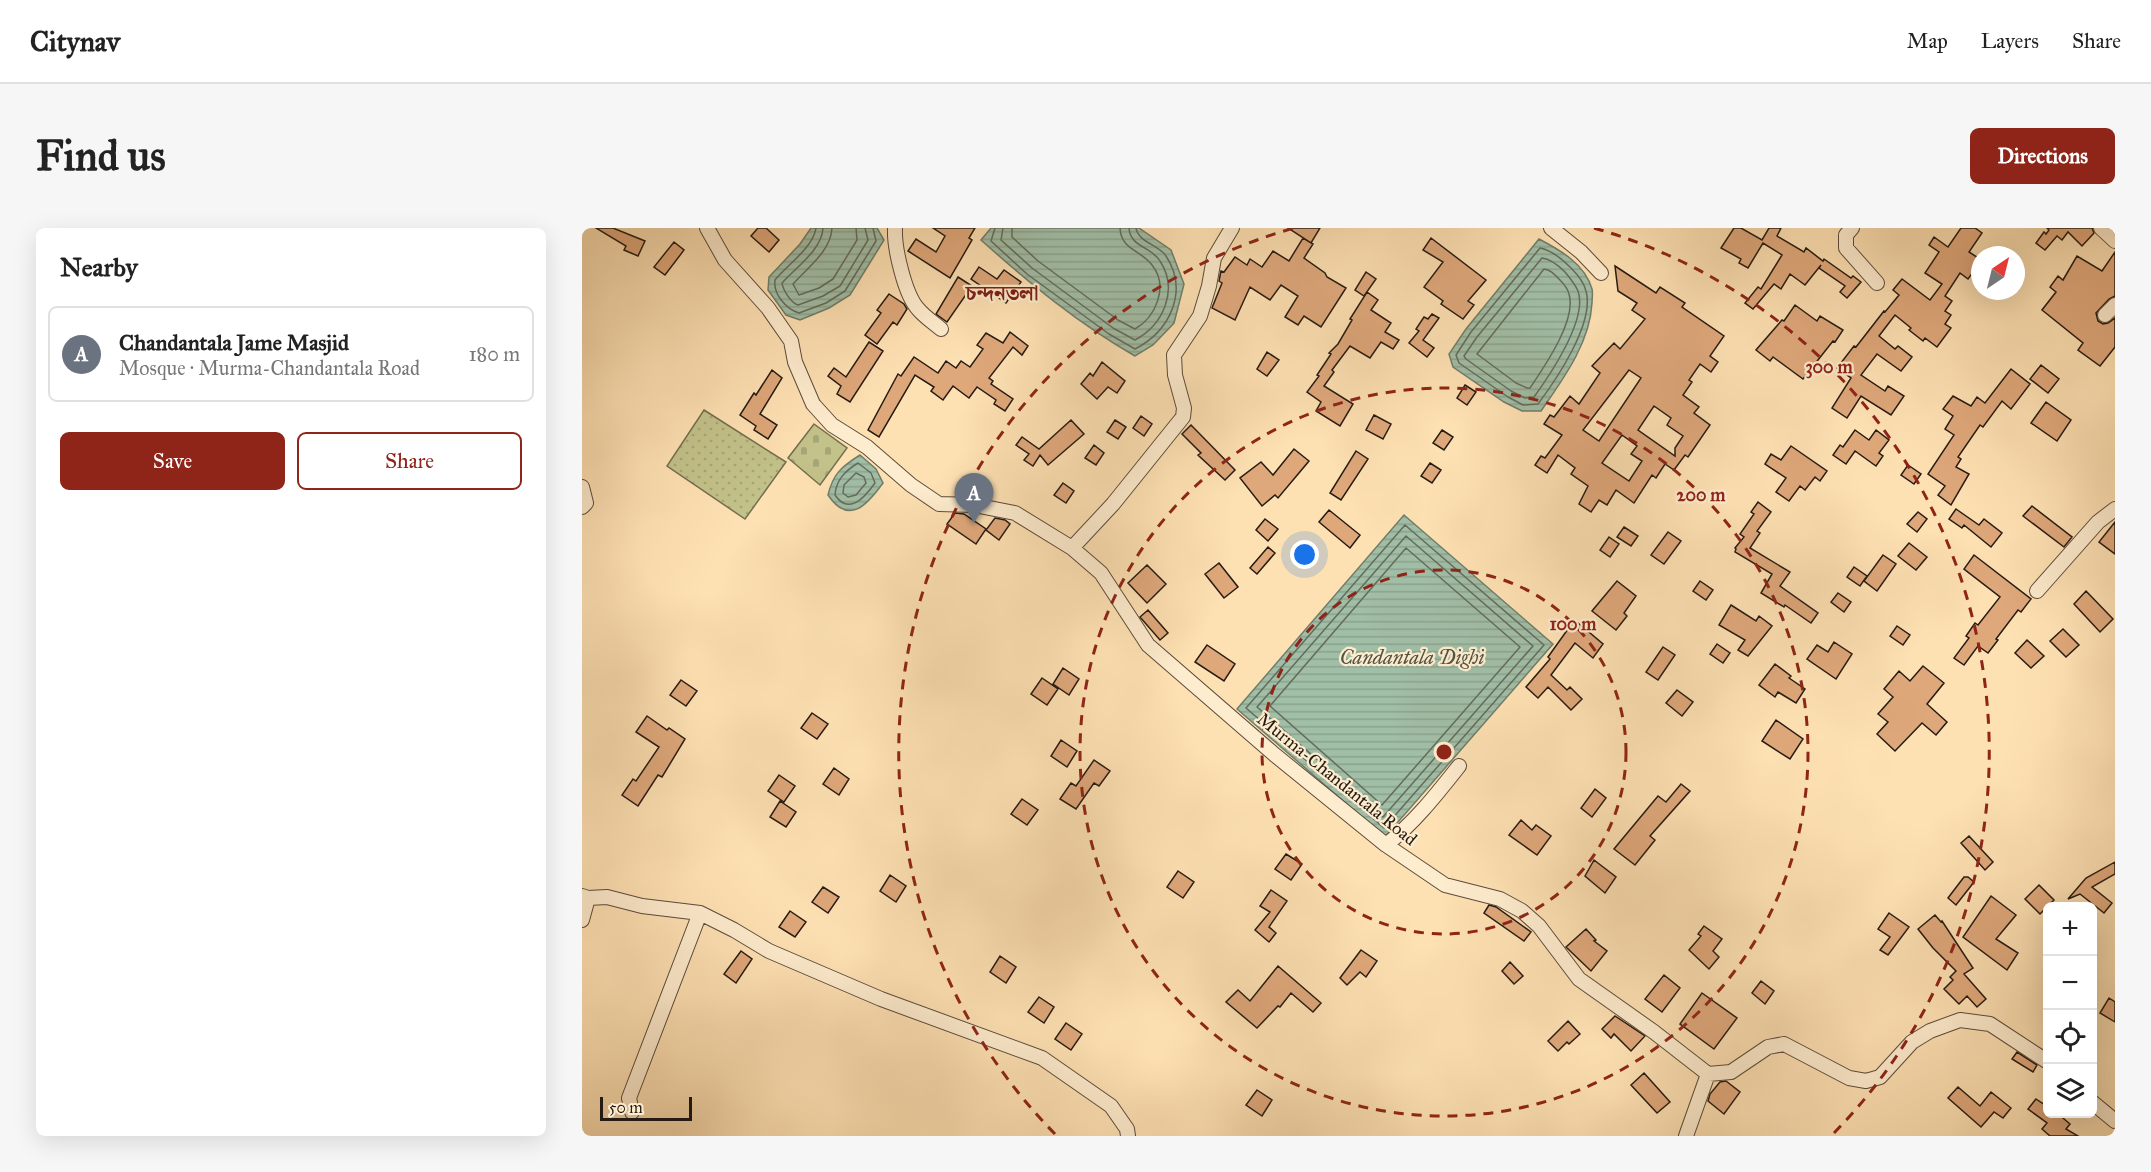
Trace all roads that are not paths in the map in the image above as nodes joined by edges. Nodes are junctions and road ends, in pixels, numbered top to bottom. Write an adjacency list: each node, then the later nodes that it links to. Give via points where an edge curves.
1 (707, 228): 16 (street, Murma-Chandantala Road, via 725,260 768,308 791,341 795,363 813,404 832,425 867,447 939,504 974,505 1015,513)
2 (895, 228): 12 (street, via 902,274 917,309)
3 (1232, 228): 16 (street, via 1214,258 1200,316 1174,355 1183,417)
4 (1551, 228): 8 (street)
5 (1852, 228): 9 (street, via 1846,235 1846,248)
6 (2101, 228): 7 (street)
7 (2115, 241)
8 (1601, 273)
9 (1877, 283)
10 (2115, 305): 11 (street)
11 (2105, 315)
12 (941, 329)
13 (582, 487): 14 (street, via 586,503)
14 (582, 507)
15 (2115, 509): 17 (street, via 2098,522)
16 (1072, 548): 19 (street, Murma-Chandantala Road, via 1101,573 1148,645)
17 (2037, 591)
18 (1459, 766): 19 (street, via 1428,807)
19 (1386, 845): 24 (street, Murma-Chandantala Road, via 1445,885 1500,898 1522,911 1579,979)
20 (585, 897): 21 (street, via 608,897 642,906); 22 (street)
21 (700, 913): 26 (street, via 629,1098); 28 (street, via 789,960 881,999 1042,1058 1111,1106)
22 (582, 920)
23 (2043, 1059): 24 (street, via 1990,1024 1960,1020 1912,1042 1880,1077 1866,1081 1849,1078 1784,1044 1768,1047 1731,1072)
24 (1708, 1074): 29 (street)
25 (2097, 1106): 27 (street)
26 (632, 1112)
27 (2115, 1121)
28 (1128, 1136)
29 (1686, 1136)

